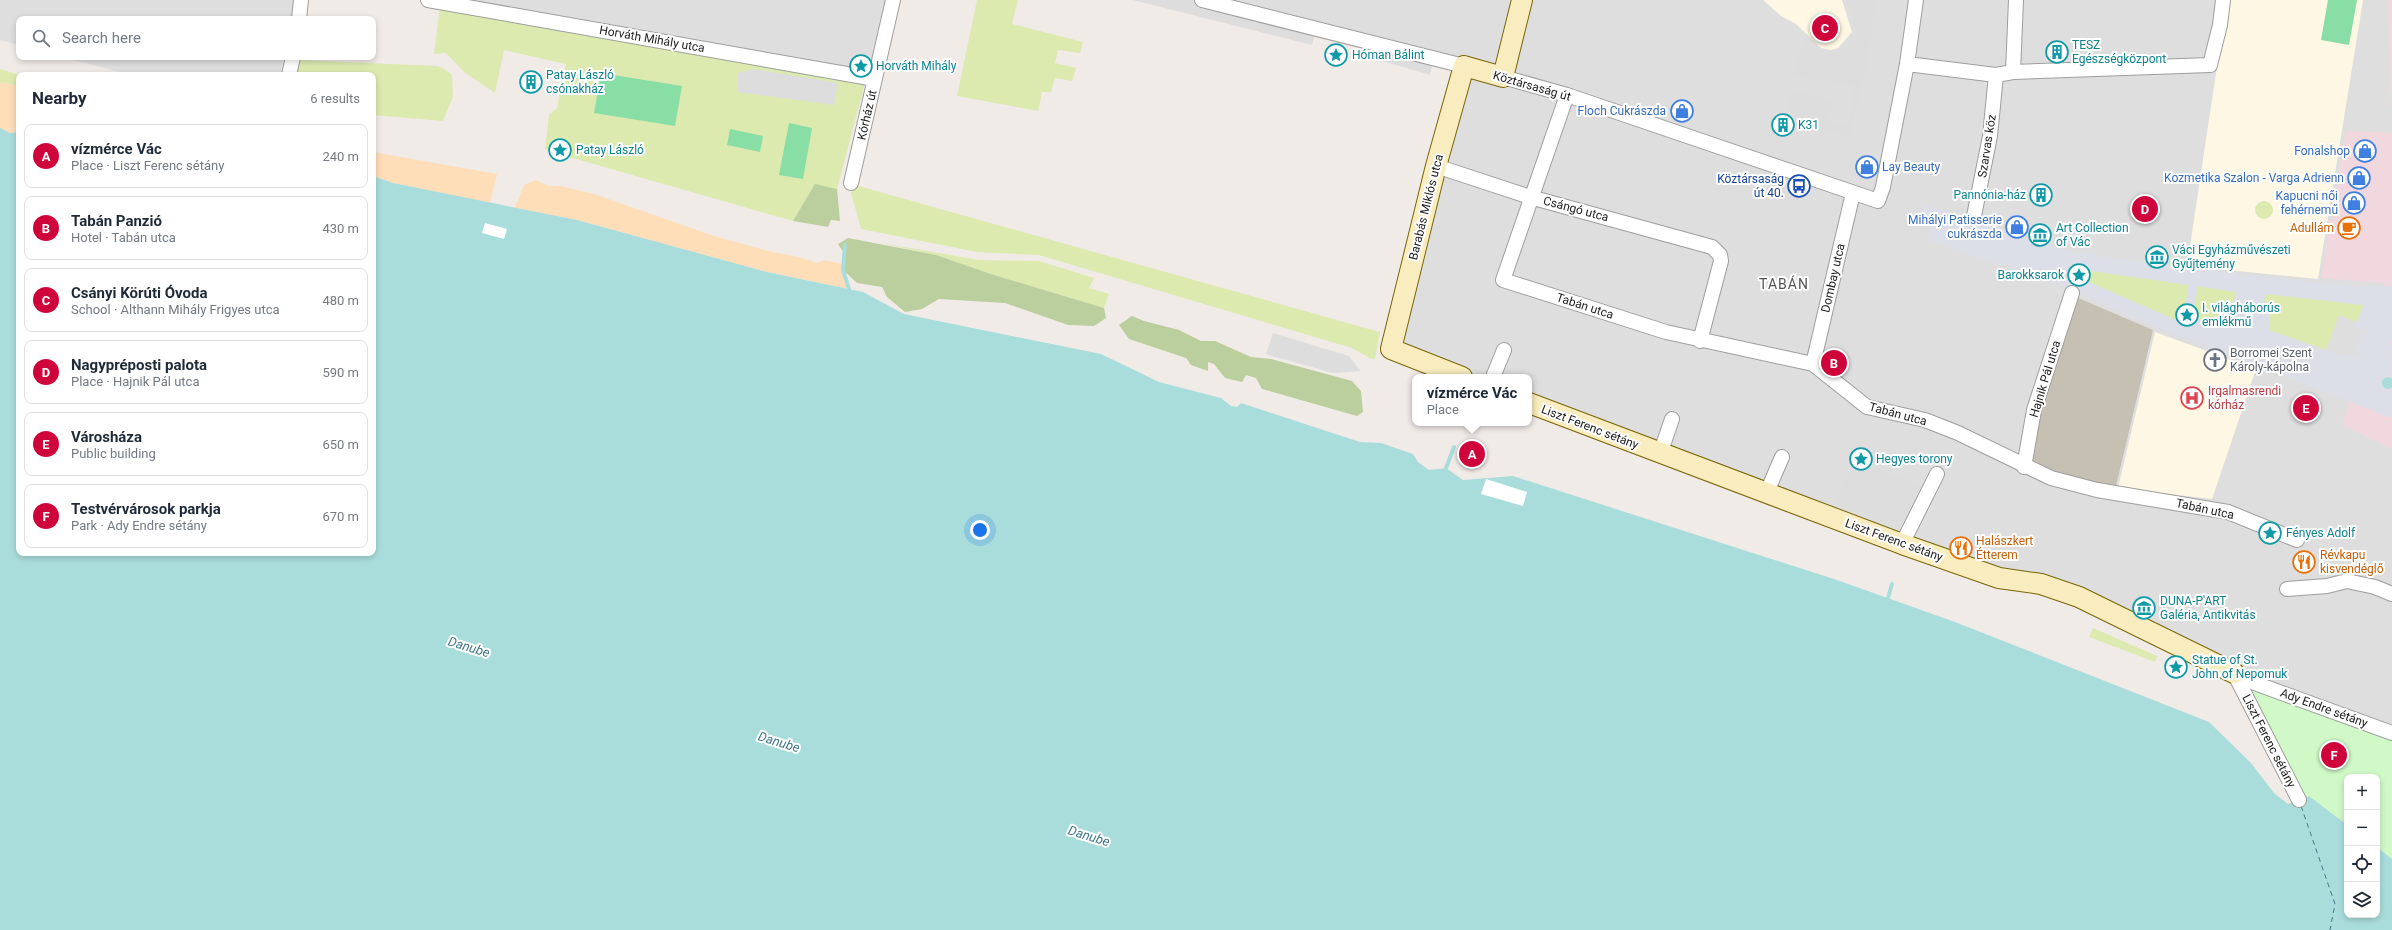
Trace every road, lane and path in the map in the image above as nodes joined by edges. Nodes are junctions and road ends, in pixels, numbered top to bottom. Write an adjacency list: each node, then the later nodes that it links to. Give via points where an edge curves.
1 (301, 0): 9 (street)
2 (428, 0): 17 (street, Horváth Mihály utca)
3 (893, 0): 17 (street, Kórház út)
4 (1202, 0): 12 (street, Köztársaság út)
5 (1522, 0): 16 (street)
6 (1916, 0): 11 (street)
7 (2016, 0): 14 (street)
8 (2223, 0): 14 (street, via 2210,65)
9 (299, 16)
10 (292, 60): 13 (street)
11 (1906, 64): 15 (street); 21 (street, Köztársaság út, via 1883,187 1878,201)
12 (1464, 66): 16 (street, Köztársaság út); 19 (street, Barabás Miklós utca)
13 (290, 72)
14 (2013, 72): 15 (street)
15 (1996, 75): 23 (street, Szarvas köz, via 1990,136)
16 (1503, 78): 18 (street, Köztársaság út)
17 (875, 80): 20 (street, Kórház út)
18 (1567, 95): 21 (street, Köztársaság út); 22 (street)
19 (1436, 166): 22 (street, Csángó utca); 28 (street, Barabás Miklós utca, via 1391,349)
20 (851, 183)
21 (1853, 193): 27 (street, Dombay utca)
22 (1530, 197): 25 (street, Csángó utca, via 1705,243 1716,250 1721,261); 25 (street, Tabán utca, via 1504,280)
23 (1974, 216)
24 (2072, 293): 34 (street, Hajnik Pál utca, via 2034,410)
25 (1700, 341): 27 (street, Tabán utca)
26 (1504, 350): 29 (street)
27 (1813, 364): 34 (street, Tabán utca, via 1867,407 1925,420 1958,433)
28 (1454, 374)
29 (1494, 374)
30 (1532, 404): 32 (street, Liszt Ferenc sétány)
31 (1672, 419): 32 (street)
32 (1660, 454): 36 (street, Liszt Ferenc sétány)
33 (1782, 457): 36 (street)
34 (2024, 467): 37 (street, Tabán utca, via 2051,478 2097,490 2228,512)
35 (1938, 474): 38 (street)
36 (1768, 492): 38 (street, Liszt Ferenc sétány)
37 (2297, 540)
38 (1902, 544): 41 (street, Liszt Ferenc sétány, via 1999,578 2041,584 2079,596)
39 (2287, 589): 40 (street, via 2327,586 2347,581 2375,587)
40 (2392, 594)
41 (2234, 673): 42 (street, Ady Endre sétány, via 2249,681); 43 (street, Liszt Ferenc sétány)
42 (2392, 733)
43 (2299, 800)

